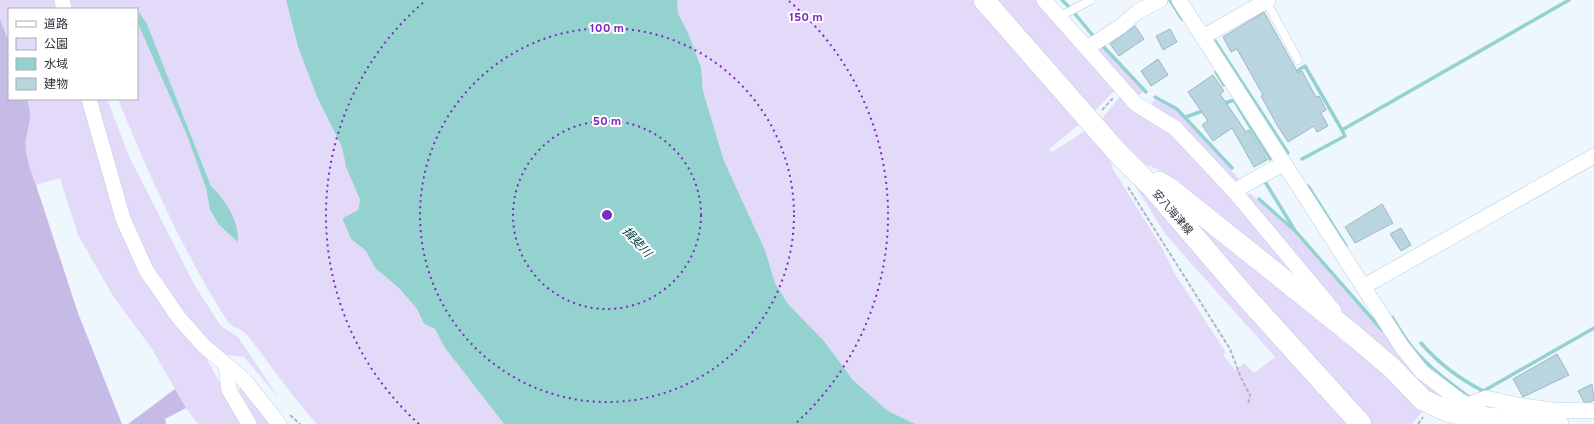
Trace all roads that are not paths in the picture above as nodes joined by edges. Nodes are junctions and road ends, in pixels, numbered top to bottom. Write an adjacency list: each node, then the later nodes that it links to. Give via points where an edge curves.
1 (984, 0): 14 (main road, 安八海津線, via 1117,152)
2 (1044, 0): 7 (street)
3 (1091, 0): 7 (lane)
4 (1160, 0): 9 (street, via 1136,12 1120,27)
5 (1179, 0): 8 (street)
6 (1267, 1): 8 (street); 10 (lane)
7 (1059, 17): 9 (street)
8 (1203, 37): 13 (street)
9 (1087, 48): 15 (street, via 1136,104 1175,128)
10 (1298, 60)
11 (89, 100): 18 (street, via 123,219 146,270 179,318 204,346)
12 (1594, 156): 16 (street)
13 (1284, 163): 15 (street); 16 (street)
14 (1151, 186): 17 (main road, via 1159,182 1169,188); 25 (main road, 安八海津線, via 1246,297)
15 (1234, 191): 17 (street)
16 (1363, 287): 19 (street, via 1402,347 1422,372)
17 (1352, 334): 21 (main road, via 1392,368 1423,400)
18 (226, 365): 23 (street, via 229,390); 24 (street, via 244,380)
19 (1468, 405): 20 (street, via 1486,398 1553,410); 22 (street)
20 (1594, 411)
21 (1448, 418): 22 (main road, via 1467,416)
22 (1491, 419): 26 (main road)
23 (249, 424)
24 (279, 424)
25 (1361, 424)
26 (1558, 424)

